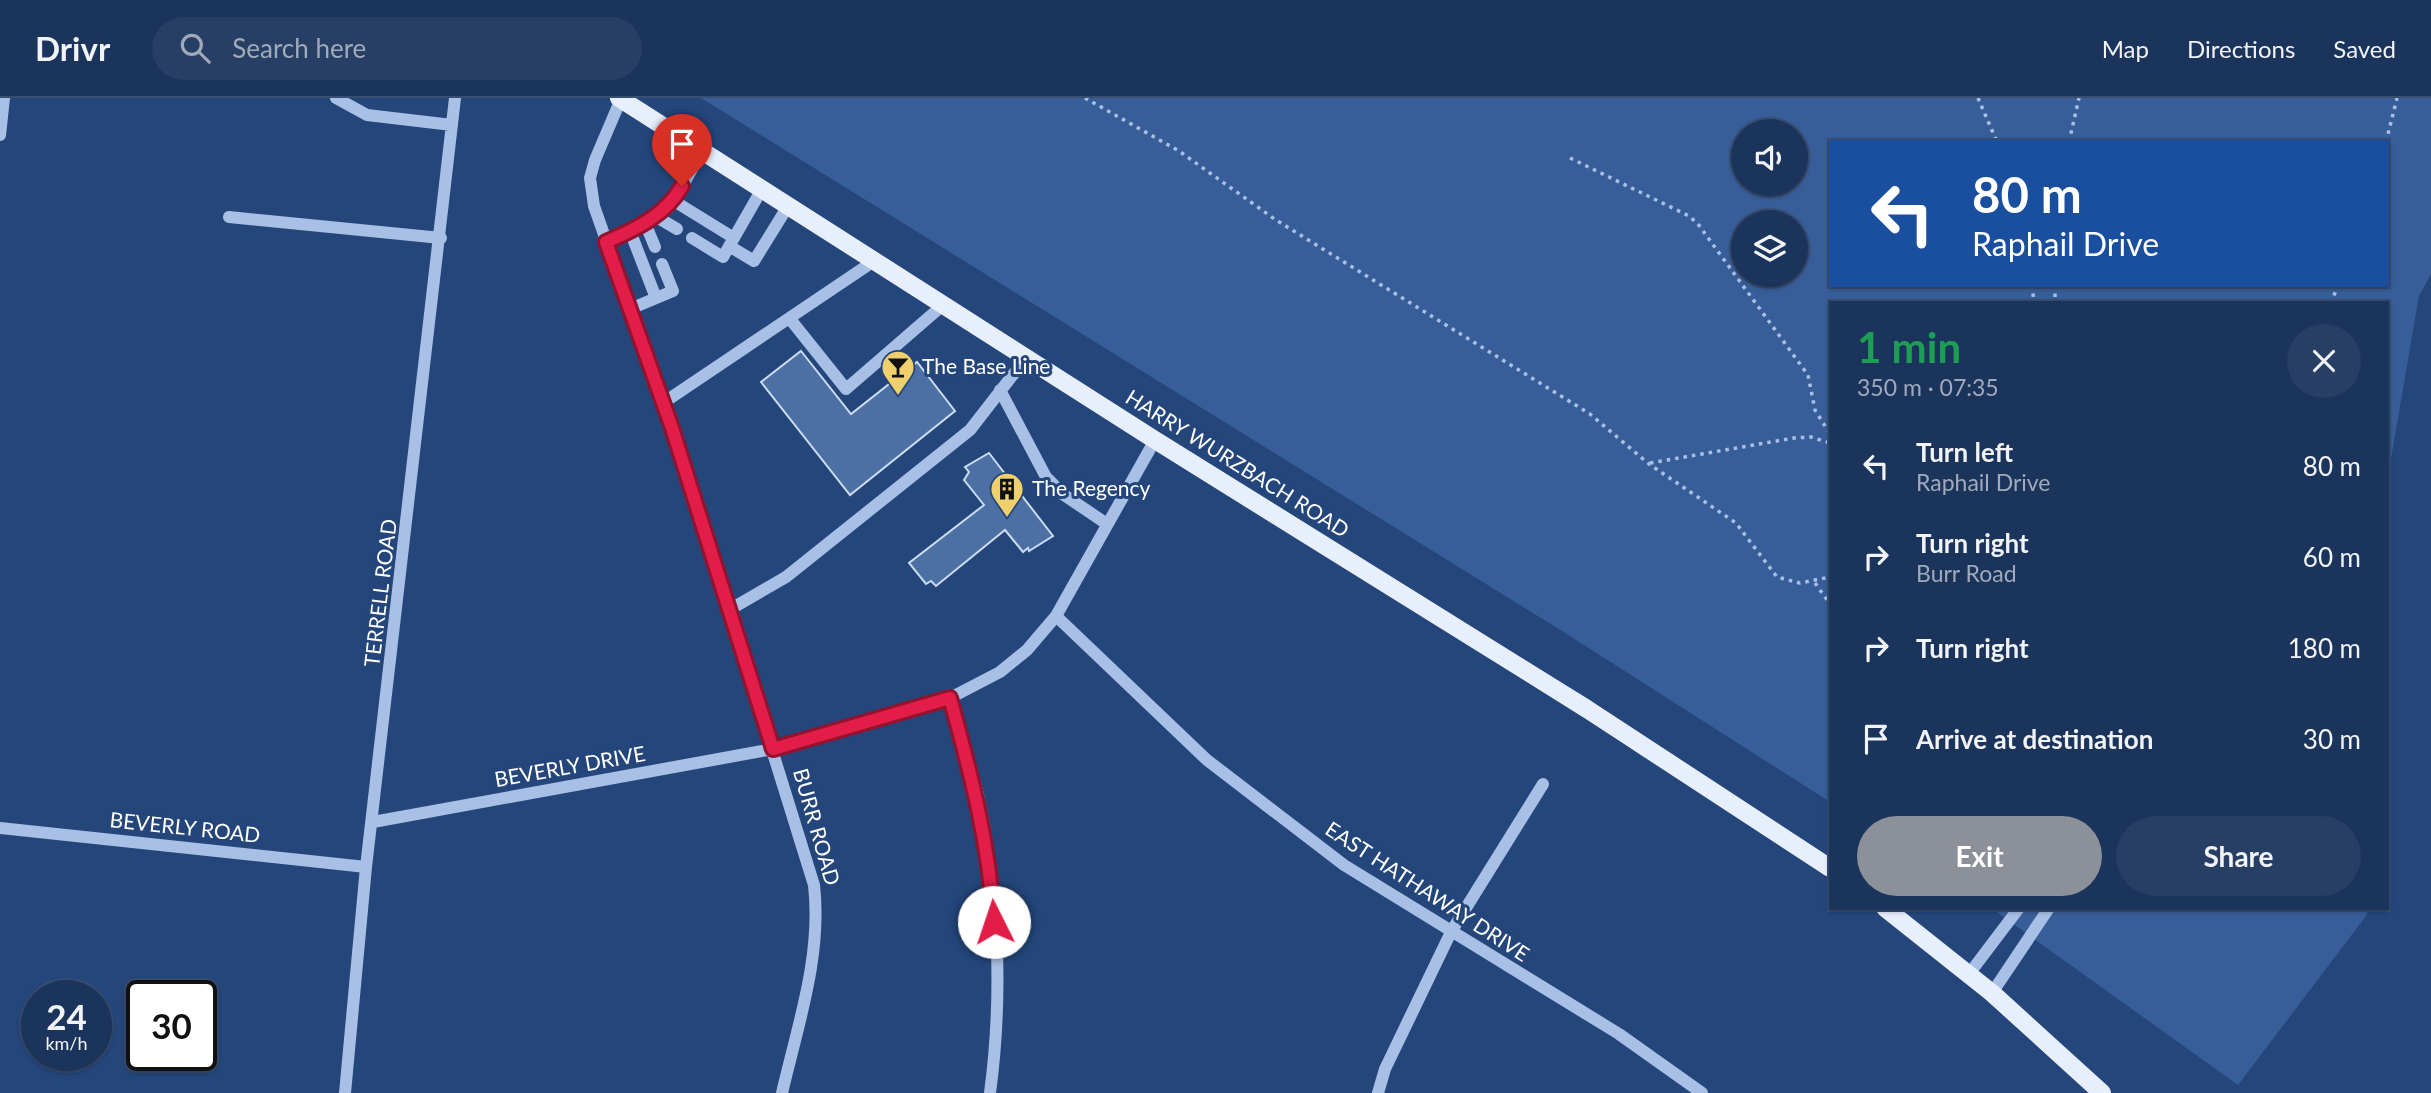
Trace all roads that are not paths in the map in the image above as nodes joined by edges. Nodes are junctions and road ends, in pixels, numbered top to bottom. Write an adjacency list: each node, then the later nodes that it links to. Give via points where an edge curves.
1 (4, 98): 6 (street)
2 (336, 98): 5 (street, via 368,116)
3 (455, 98): 5 (street, TERRELL ROAD)
4 (620, 99): 7 (main road, HARRY WURZBACH ROAD); 17 (street, BURR ROAD, via 590,178)
5 (452, 125): 15 (street, TERRELL ROAD)
6 (0, 135)
7 (702, 151): 8 (main road, HARRY WURZBACH ROAD); 9 (street)
8 (762, 189): 10 (main road, HARRY WURZBACH ROAD); 18 (street)
9 (674, 201): 12 (street); 18 (street)
10 (788, 206): 18 (street, via 754,261); 20 (main road, HARRY WURZBACH ROAD)
11 (229, 217): 15 (street)
12 (650, 220): 13 (street); 14 (street); 19 (street)
13 (677, 229)
14 (630, 231): 17 (street); 22 (street)
15 (441, 238): 36 (street, TERRELL ROAD)
16 (692, 239): 18 (street, via 723,257)
17 (606, 242): 24 (street, BURR ROAD)
18 (731, 242)
19 (655, 247)
20 (874, 261): 23 (main road, HARRY WURZBACH ROAD); 25 (street)
21 (662, 264): 22 (street, via 673,291)
22 (656, 298): 24 (street)
23 (943, 305): 25 (street, via 846,389); 26 (main road, HARRY WURZBACH ROAD)
24 (630, 309): 28 (street, BURR ROAD)
25 (790, 319): 28 (street)
26 (1026, 358): 27 (street); 29 (main road, HARRY WURZBACH ROAD)
27 (1000, 390): 30 (street, via 1046,477); 31 (street, via 961,437 786,578)
28 (663, 402): 31 (street, BURR ROAD)
29 (1155, 440): 30 (street, BEVERLY DRIVE); 39 (main road, HARRY WURZBACH ROAD, via 1598,716)
30 (1107, 524): 32 (street, BEVERLY DRIVE)
31 (729, 610): 34 (street, BURR ROAD)
32 (1056, 616): 33 (street, BEVERLY DRIVE, via 1000,673); 43 (street, EAST HATHAWAY DRIVE, via 1207,760 1344,865)
33 (950, 698): 34 (street, BEVERLY DRIVE); 48 (street, via 978,794 990,867 998,1020)
34 (773, 749): 36 (street, BEVERLY DRIVE); 47 (street, BURR ROAD, via 804,844 817,907 809,982)
35 (1543, 784): 43 (street)
36 (373, 822): 38 (street, TERRELL ROAD)
37 (0, 828): 38 (street, BEVERLY ROAD)
38 (366, 867): 46 (street, TERRELL ROAD)
39 (1829, 867)
40 (1888, 910): 44 (main road)
41 (2017, 910): 44 (street)
42 (2048, 910): 45 (street)
43 (1451, 932): 49 (street, via 1385,1069); 50 (street, EAST HATHAWAY DRIVE, via 1619,1034)
44 (1969, 974): 45 (main road)
45 (1992, 993): 51 (main road)
46 (345, 1093)
47 (782, 1093)
48 (990, 1093)
49 (1378, 1093)
50 (1702, 1093)
51 (2102, 1093)

